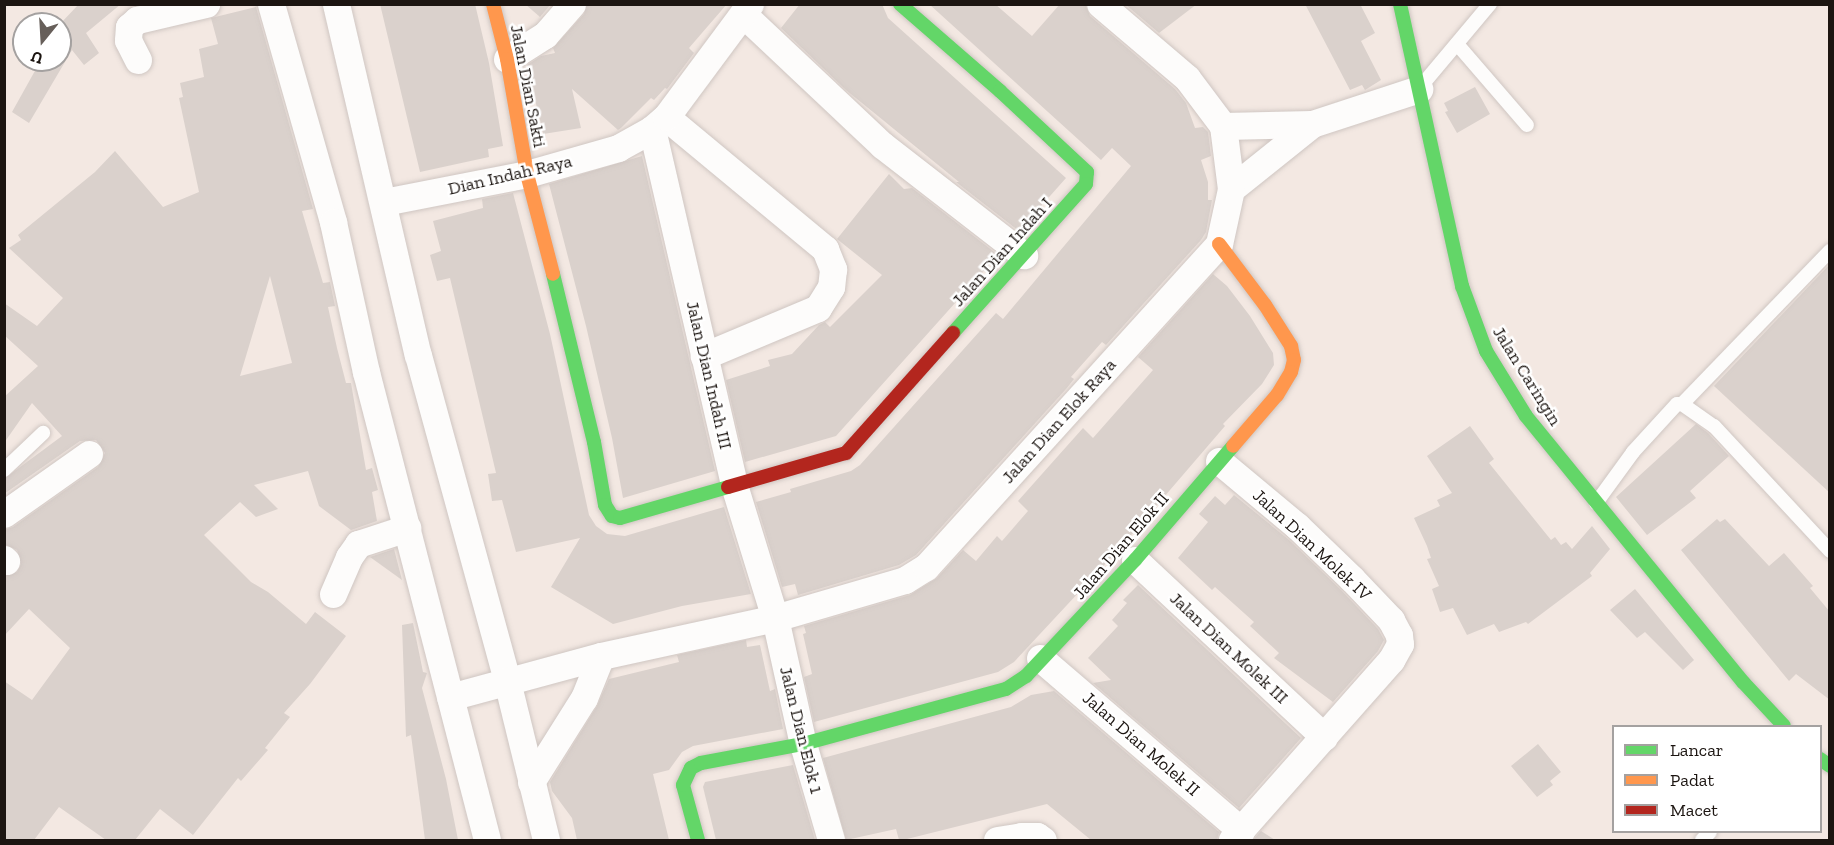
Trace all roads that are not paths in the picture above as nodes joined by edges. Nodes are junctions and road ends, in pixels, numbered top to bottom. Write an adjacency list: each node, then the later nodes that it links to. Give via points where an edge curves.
1 (206, 4): 13 (street, via 137,20 129,27 128,40)
2 (271, 4): 35 (street, via 333,222 366,372)
3 (336, 4): 21 (street)
4 (493, 4): 12 (street, Jalan Dian Sakti)
5 (572, 4): 12 (street, via 545,35)
6 (900, 4): 24 (street, Jalan Dian Indah I, via 1087,172 1083,188)
7 (1100, 4): 18 (street, via 1187,78)
8 (1400, 4): 14 (street, Jalan Caringin)
9 (1490, 4): 11 (lane)
10 (747, 9): 15 (street, Dian Indah Raya); 24 (street, via 882,145)
11 (1457, 44): 14 (lane); 17 (lane)
12 (507, 59): 19 (street, Jalan Dian Sakti)
13 (138, 60)
14 (1419, 88): 16 (street); 32 (street, Jalan Caringin, via 1462,286 1475,327 1526,416)
15 (659, 123): 19 (street, Dian Indah Raya, via 618,148); 25 (street, Jalan Dian Indah III); 25 (street, via 825,249 833,269 831,286 818,308)
16 (1312, 124): 18 (street); 20 (street)
17 (1527, 125)
18 (1223, 126): 20 (street, Jalan Dian Elok Raya)
19 (527, 174): 21 (street, Dian Indah Raya); 33 (street, Jalan Dian Sakti, via 568,330)
20 (1231, 189): 22 (street, Jalan Dian Elok Raya)
21 (384, 202): 42 (street, via 418,355)
22 (1219, 244): 29 (street, Jalan Dian Elok II, via 1292,346 1294,360 1282,388); 39 (street, Jalan Dian Elok Raya, via 926,567 905,580)
23 (1830, 251): 26 (lane)
24 (1024, 255): 31 (street, Jalan Dian Indah I, via 852,448)
25 (704, 356): 31 (street, Jalan Dian Indah III)
26 (1682, 404): 32 (lane, via 1677,404 1633,452); 36 (lane, via 1714,426)
27 (43, 433): 30 (lane)
28 (88, 454): 34 (street)
29 (1219, 461): 37 (street, Jalan Dian Elok II); 45 (street, Jalan Dian Molek IV, via 1344,571 1391,620 1400,635 1391,660)
30 (4, 470)
31 (734, 486): 33 (street, Jalan Dian Indah I, via 620,518 612,516); 39 (street, Jalan Dian Indah III)
32 (1596, 503): 44 (street, Jalan Caringin)
33 (605, 505)
34 (4, 514)
35 (407, 528): 38 (street, via 358,544); 43 (street)
36 (1830, 551)
37 (1135, 560): 41 (street, Jalan Dian Elok II); 45 (street, Jalan Dian Molek III)
38 (333, 594)
39 (775, 618): 40 (street, Jalan Dian Elok Raya); 46 (street, Jalan Dian Elok 1)
40 (601, 656): 42 (street, Jalan Dian Elok Raya); 47 (street, via 584,698)
41 (1041, 658): 46 (street, Jalan Dian Elok II, via 1006,690); 48 (street, Jalan Dian Molek II)
42 (507, 681): 43 (street, Jalan Dian Elok Raya); 47 (street)
43 (450, 697): 49 (street)
44 (1782, 725)
45 (1323, 737): 48 (street)
46 (803, 744): 51 (street, Jalan Dian Elok II, via 691,768 683,785); 52 (street, Jalan Dian Elok 1)
47 (531, 782): 50 (street)
48 (1236, 835)
49 (487, 840)
50 (546, 840)
51 (698, 840)
52 (831, 840)
53 (998, 840): 54 (street, via 1021,836)
54 (1043, 840)

